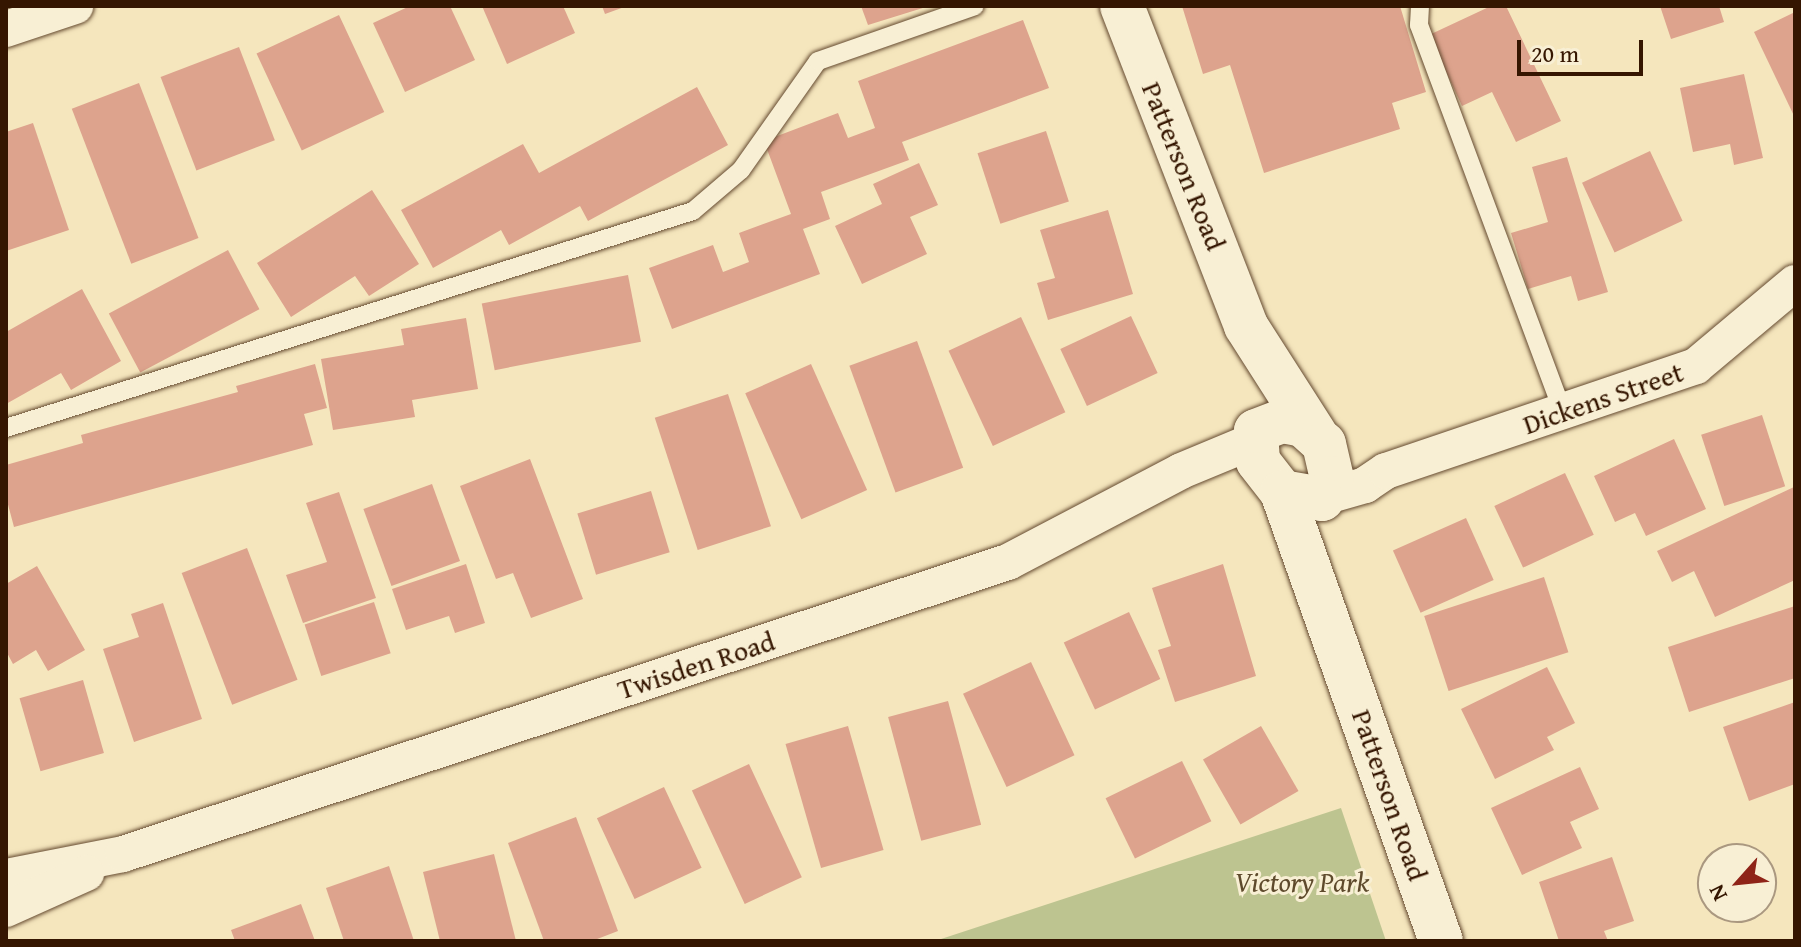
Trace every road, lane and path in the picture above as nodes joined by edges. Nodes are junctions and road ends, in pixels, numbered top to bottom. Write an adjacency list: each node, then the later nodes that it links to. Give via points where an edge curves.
1 (75, 6): 5 (street)
2 (975, 6): 9 (lane, via 818,61 741,170 693,211)
3 (1122, 6): 7 (street, Patterson Road)
4 (1420, 6): 8 (lane, via 1419,25)
5 (6, 29)
6 (1789, 299): 8 (street, Dickens Street, via 1696,366)
7 (1246, 326): 10 (street, Patterson Road); 11 (street, Patterson Road)
8 (1563, 412): 11 (street, Dickens Street, via 1386,471)
9 (6, 428)
10 (1254, 436): 11 (street, via 1258,461); 11 (street, via 1282,421); 12 (street, Twisden Road, via 1008,562)
11 (1315, 476): 15 (street, Patterson Road, via 1340,648)
12 (123, 854): 13 (street, Twisden Road); 14 (street, Twisden Road)
13 (6, 877)
14 (6, 909)
15 (1441, 941)

